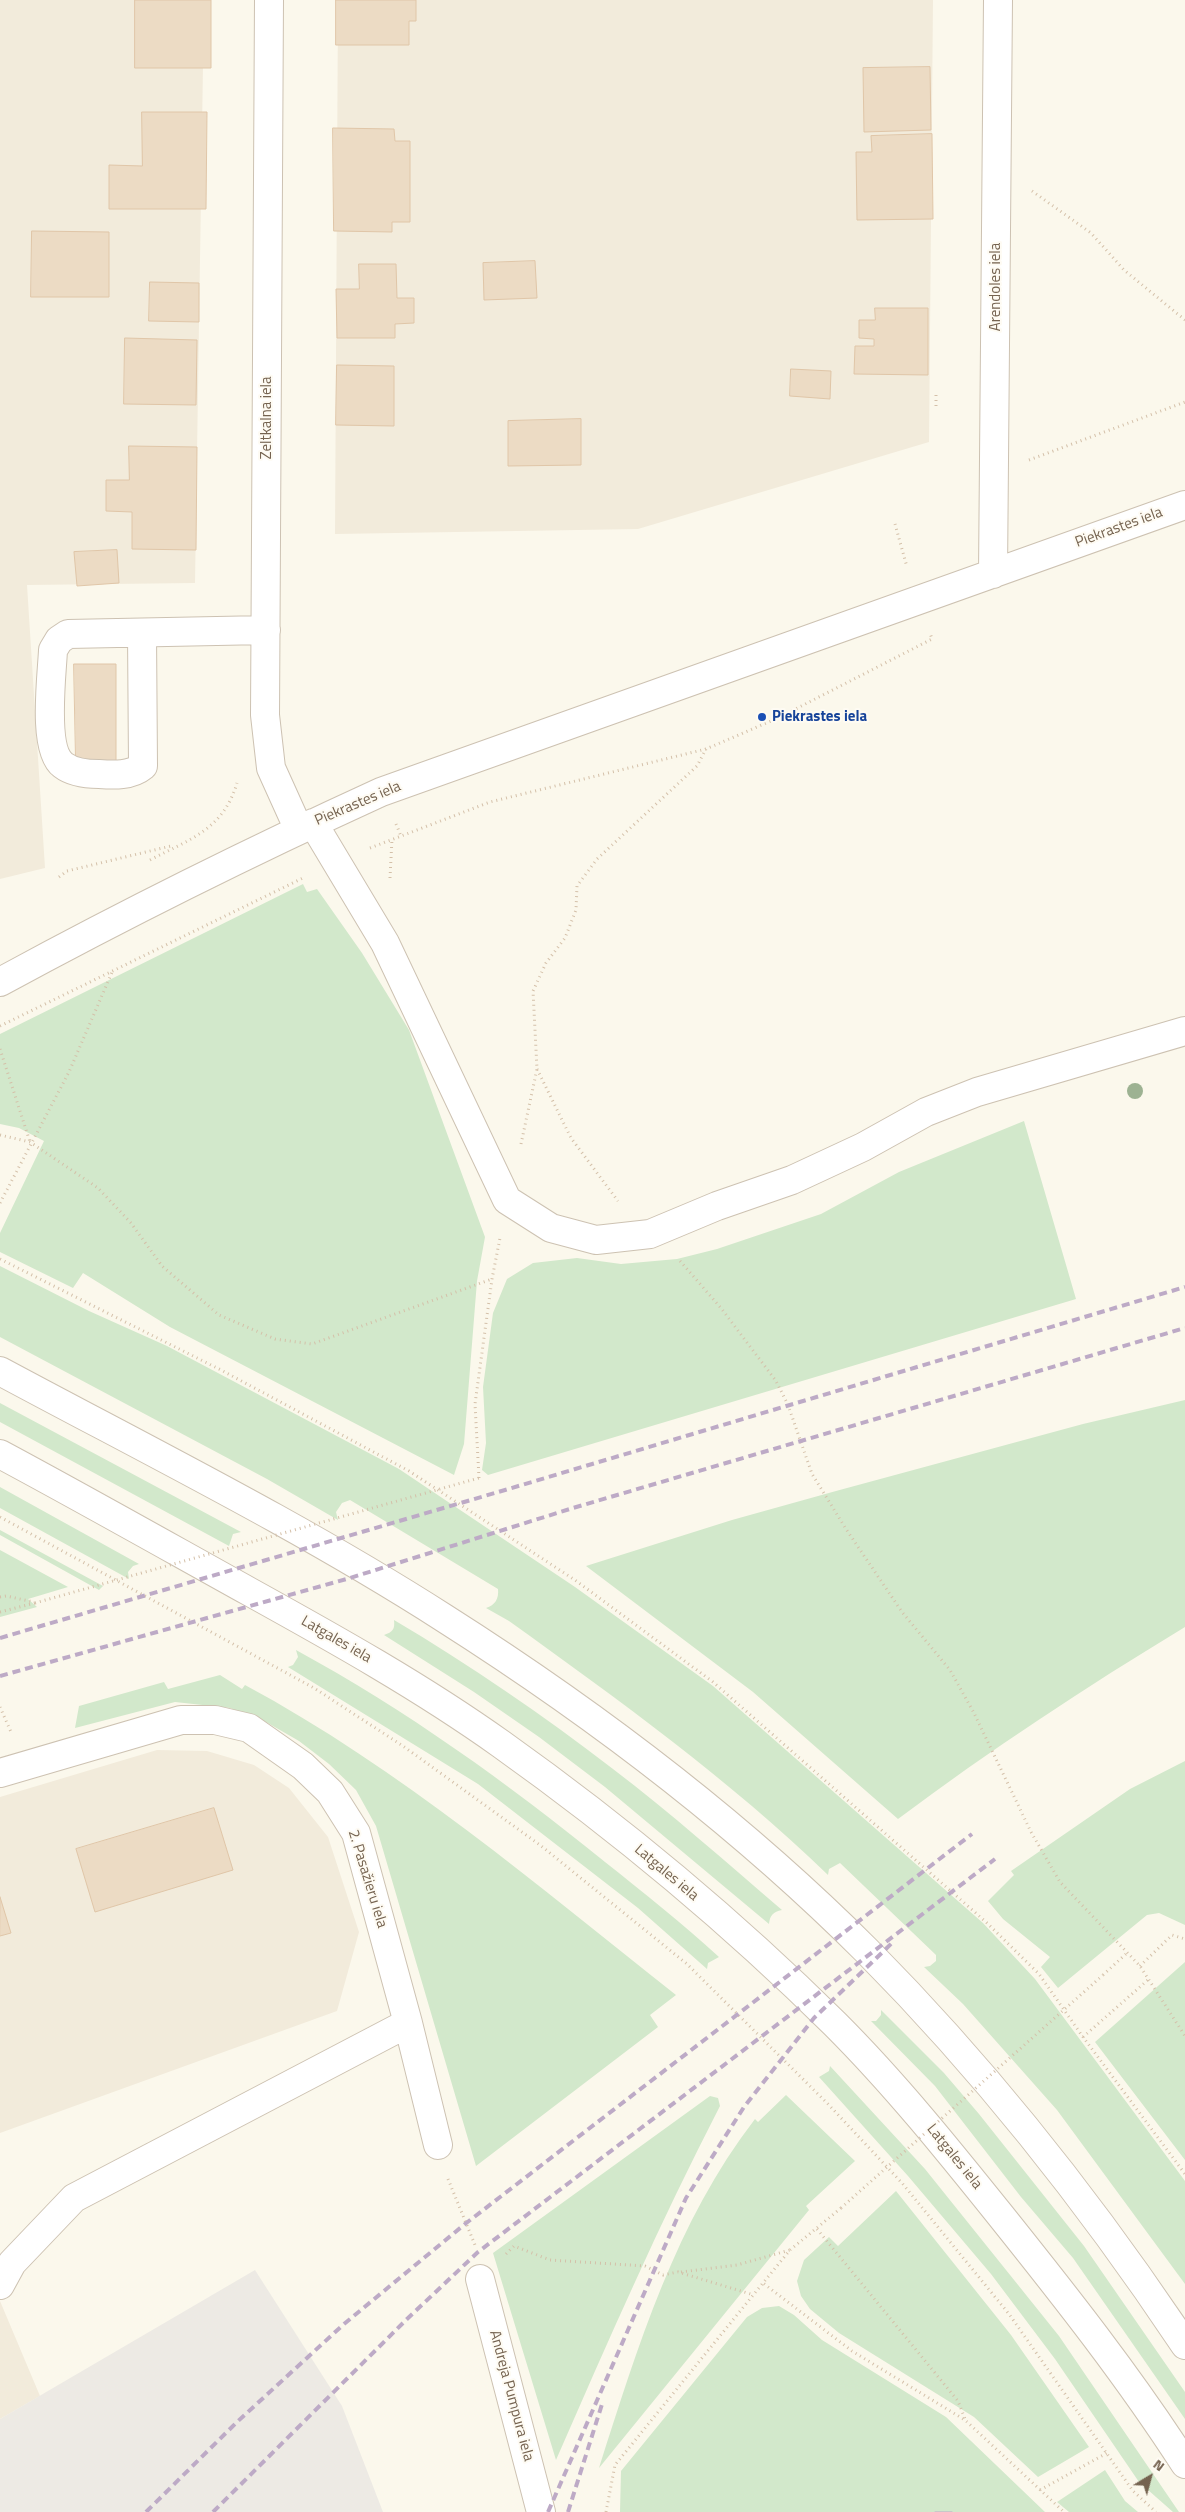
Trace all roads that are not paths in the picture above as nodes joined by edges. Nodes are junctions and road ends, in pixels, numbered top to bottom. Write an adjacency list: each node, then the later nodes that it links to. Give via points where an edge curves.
1 (270, 0): 5 (street, Zeltkalna iela)
2 (998, 0): 4 (street, Arendoles iela)
3 (1185, 505): 4 (street, Piekrastes iela)
4 (994, 574): 7 (street, Piekrastes iela, via 381,792)
5 (266, 630): 6 (street); 7 (street, Zeltkalna iela, via 265,715 271,768)
6 (142, 633): 6 (street, via 68,634 59,640 53,650 50,734 55,755 62,765 73,771 98,774 134,773 142,766)
7 (306, 827): 8 (street, Piekrastes iela, via 90,933); 9 (street, Zeltkalna iela, via 336,861 385,944 507,1200 551,1228 596,1240 650,1234 792,1180 863,1147 926,1112 977,1092)
8 (0, 982)
9 (1185, 1031)
10 (0, 1371): 17 (street, via 318,1543 441,1616 519,1666 718,1816 865,1949 988,2082 1108,2235)
11 (0, 1454): 18 (street, Latgales iela, via 336,1640 423,1692 567,1792 680,1884 763,1956 834,2024 937,2136 1117,2365)
12 (0, 1773): 13 (street, 2. Pasažieru iela, via 181,1720 215,1720 249,1728 303,1766 330,1792 356,1832)
13 (408, 2023): 14 (street, 2. Pasažieru iela); 16 (street, via 74,2198 12,2263)
14 (438, 2145)
15 (480, 2279): 19 (street, Andreja Pumpura iela)
16 (0, 2285)
17 (1185, 2345)
18 (1185, 2464)
19 (541, 2512)

